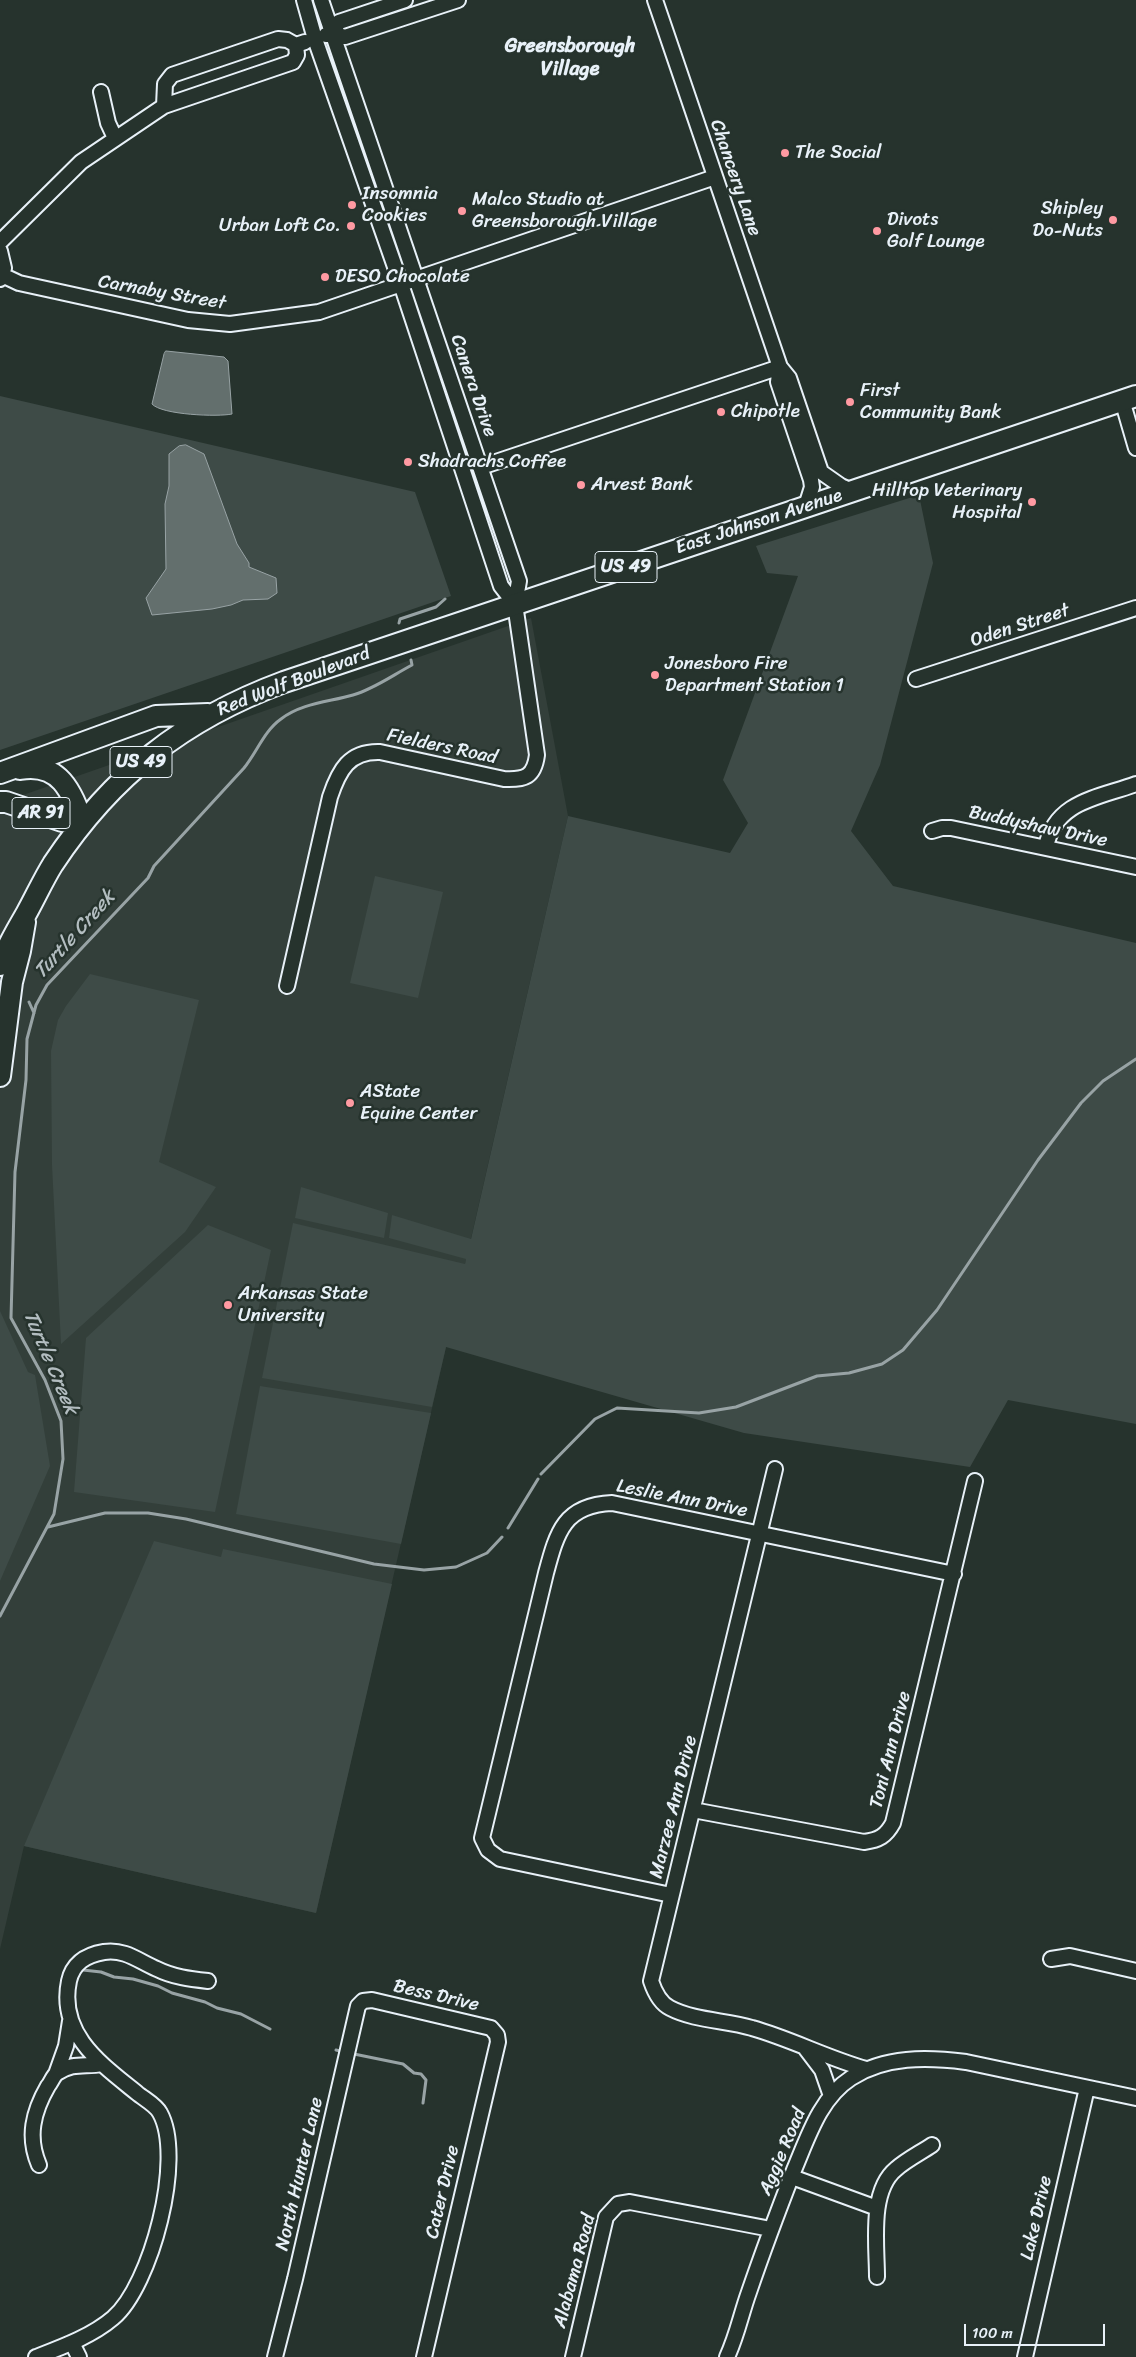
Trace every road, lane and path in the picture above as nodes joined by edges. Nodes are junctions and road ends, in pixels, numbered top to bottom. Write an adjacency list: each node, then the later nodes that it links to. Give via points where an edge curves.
1 (304, 0): 7 (street, Canera Drive)
2 (321, 0): 6 (street, Canera Drive)
3 (405, 0): 6 (street, via 339,22)
4 (458, 0): 6 (street, via 345,37)
5 (655, 0): 12 (street, Chancery Lane)
6 (332, 33): 7 (street); 16 (street, Canera Drive)
7 (315, 39): 8 (street); 17 (street, Canera Drive)
8 (296, 45): 10 (street, via 297,55 286,66); 10 (street, via 278,39 172,75 164,84)
9 (101, 92): 11 (street)
10 (164, 106): 11 (street)
11 (115, 138): 13 (street, via 81,162)
12 (715, 177): 16 (street, Carnaby Street); 18 (street, Chancery Lane)
13 (0, 242)
14 (0, 252): 15 (street, Carnaby Street, via 4,260)
15 (1, 277): 17 (street, Carnaby Street, via 128,308 188,320 230,324 319,312)
16 (417, 278): 17 (street, Carnaby Street); 21 (street, Canera Drive)
17 (401, 284): 24 (street, Canera Drive, via 501,586)
18 (780, 367): 21 (street); 22 (street, Chancery Lane, via 789,378 821,472); 23 (street, Chancery Lane, via 778,382 811,480)
19 (1129, 398): 20 (street); 22 (highway, East Johnson Avenue / US 49)
20 (1136, 448)
21 (481, 467): 24 (street, Canera Drive, via 519,581)
22 (852, 491): 23 (highway, East Johnson Avenue / US 49)
23 (806, 506): 24 (highway, East Johnson Avenue / US 49)
24 (515, 604): 26 (highway, East Johnson Avenue / US 49); 38 (street, Fielders Road, via 533,721 537,756 535,768 529,775 517,779 380,752 366,752 353,757 336,780 330,796)
25 (1136, 608): 27 (street, Oden Street)
26 (383, 649): 28 (highway, Red Wolf Boulevard / US 49, via 253,694)
27 (916, 679)
28 (210, 714): 29 (highway, AR 91, via 156,716); 32 (highway, Red Wolf Boulevard / US 49, via 176,734 141,763)
29 (0, 773): 32 (highway, via 30,767 52,772 65,784)
30 (1136, 784): 34 (street, via 1067,810 1055,822)
31 (0, 802): 32 (highway, AR 91, via 62,821)
32 (83, 822): 36 (highway, Red Wolf Boulevard / US 49, via 53,865)
33 (932, 831): 34 (street, Buddyshaw Drive, via 951,828)
34 (1046, 847): 35 (street, Buddyshaw Drive)
35 (1136, 867)
36 (26, 914): 37 (highway, Red Wolf Boulevard / US 49, via 8,943); 39 (highway, Red Wolf Boulevard / US 49, via 12,982)
37 (0, 965)
38 (287, 986)
39 (0, 1076)
40 (775, 1470): 42 (street, Marzee Ann Drive)
41 (975, 1480): 43 (street, Toni Ann Drive)
42 (760, 1532): 43 (street, Leslie Ann Drive); 44 (street, Marzee Ann Drive); 45 (street, Leslie Ann Drive, via 612,1503 593,1504 569,1519 561,1528 550,1558 481,1834 488,1850 500,1859)
43 (954, 1574): 44 (street, Toni Ann Drive, via 893,1822 883,1836 864,1842)
44 (693, 1810): 45 (street, Marzee Ann Drive)
45 (671, 1895): 52 (street, Marzee Ann Drive, via 651,1978 655,1993 662,2002 683,2013 752,2028)
46 (1051, 1959): 47 (street, via 1070,1956)
47 (1136, 1971)
48 (208, 1981): 50 (street, via 173,1975 120,1952 87,1957 76,1966 71,1976 68,1993)
49 (363, 2001): 51 (street, Bess Drive, via 372,2000 491,2028); 68 (street, North Hunter Lane, via 358,2006)
50 (70, 2022): 53 (street); 55 (street)
51 (497, 2036): 69 (street, Cater Drive)
52 (806, 2049): 54 (street, Marzee Ann Drive); 57 (street, via 822,2070)
53 (102, 2064): 55 (street, via 75,2065); 65 (street, via 160,2113 167,2139 169,2180 158,2227 132,2297 112,2319)
54 (866, 2069): 56 (street, Aggie Road, via 904,2060 941,2059); 57 (street, Aggie Road, via 850,2078)
55 (56, 2074): 60 (street, via 33,2123 31,2140)
56 (1087, 2088): 58 (street, Aggie Road); 72 (street, Lake Drive)
57 (831, 2096): 61 (street, Aggie Road, via 816,2118)
58 (1136, 2098)
59 (932, 2145): 62 (street, via 895,2169 882,2188)
60 (39, 2165)
61 (792, 2176): 62 (street); 63 (street, Aggie Road)
62 (877, 2208): 64 (street)
63 (771, 2230): 70 (street, Alabama Road, via 630,2202 618,2204 606,2217); 71 (street, Aggie Road)
64 (877, 2277)
65 (72, 2343): 66 (street); 67 (street)
66 (36, 2357)
67 (79, 2357)
68 (274, 2357)
69 (424, 2357)
70 (572, 2357)
71 (727, 2357)
72 (1025, 2357)

